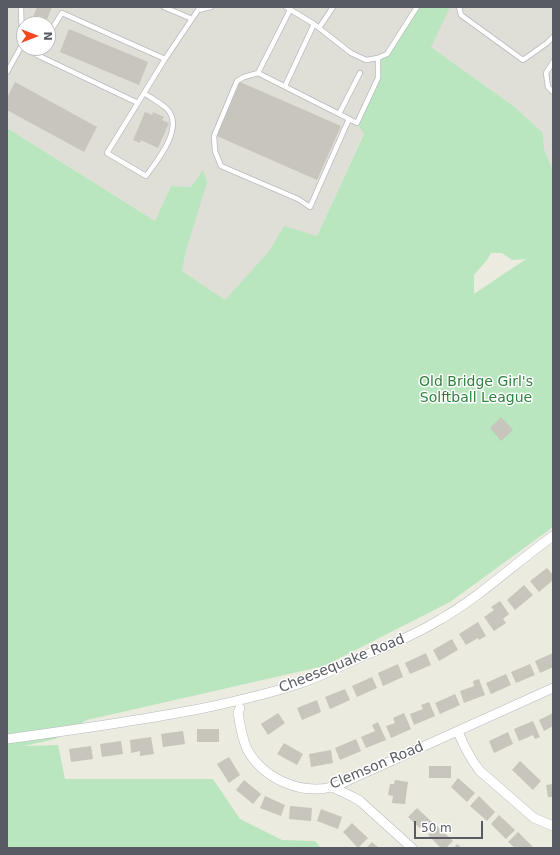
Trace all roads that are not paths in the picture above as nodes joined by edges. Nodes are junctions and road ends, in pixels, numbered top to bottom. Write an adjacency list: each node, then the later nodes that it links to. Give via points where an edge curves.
1 (164, 7): 7 (lane)
2 (211, 7): 7 (lane, via 198,10)
3 (333, 7): 10 (lane)
4 (416, 7): 14 (lane, via 387,54)
5 (459, 7): 11 (lane, via 462,15 523,60)
6 (288, 8): 9 (lane); 18 (lane)
7 (192, 19): 15 (lane)
8 (56, 22): 15 (lane, via 62,12)
9 (314, 24): 10 (lane); 20 (lane)
10 (319, 28): 14 (lane, via 351,53 366,60)
11 (553, 37)
12 (17, 56): 17 (lane)
13 (39, 56): 23 (lane)
14 (378, 58): 25 (lane, via 378,78 357,123)
15 (165, 59): 22 (lane)
16 (553, 62): 21 (lane, via 546,73 548,87)
17 (7, 72)
18 (258, 73): 20 (lane); 25 (lane, via 236,81 214,136 215,152 222,166 298,199 310,207)
19 (360, 73): 24 (lane)
20 (285, 86): 24 (lane)
21 (553, 92)
22 (144, 93): 23 (lane); 23 (lane, via 167,109 172,117 172,128 164,152 146,176 107,153)
23 (138, 103)
24 (339, 114): 25 (lane)
25 (349, 119)
26 (553, 536): 30 (street, Cheesequake Road, via 443,618 410,636 307,681 242,700 172,714)
27 (553, 688): 29 (street, Clemson Road)
28 (240, 708): 31 (street, Clemson Road, via 238,713 245,743 256,762 265,770 278,780 299,787)
29 (458, 732): 31 (street, Clemson Road); 32 (street, via 468,754 480,771 534,818)
30 (7, 739)
31 (332, 787): 33 (street, via 360,802)
32 (553, 826)
33 (412, 848)

